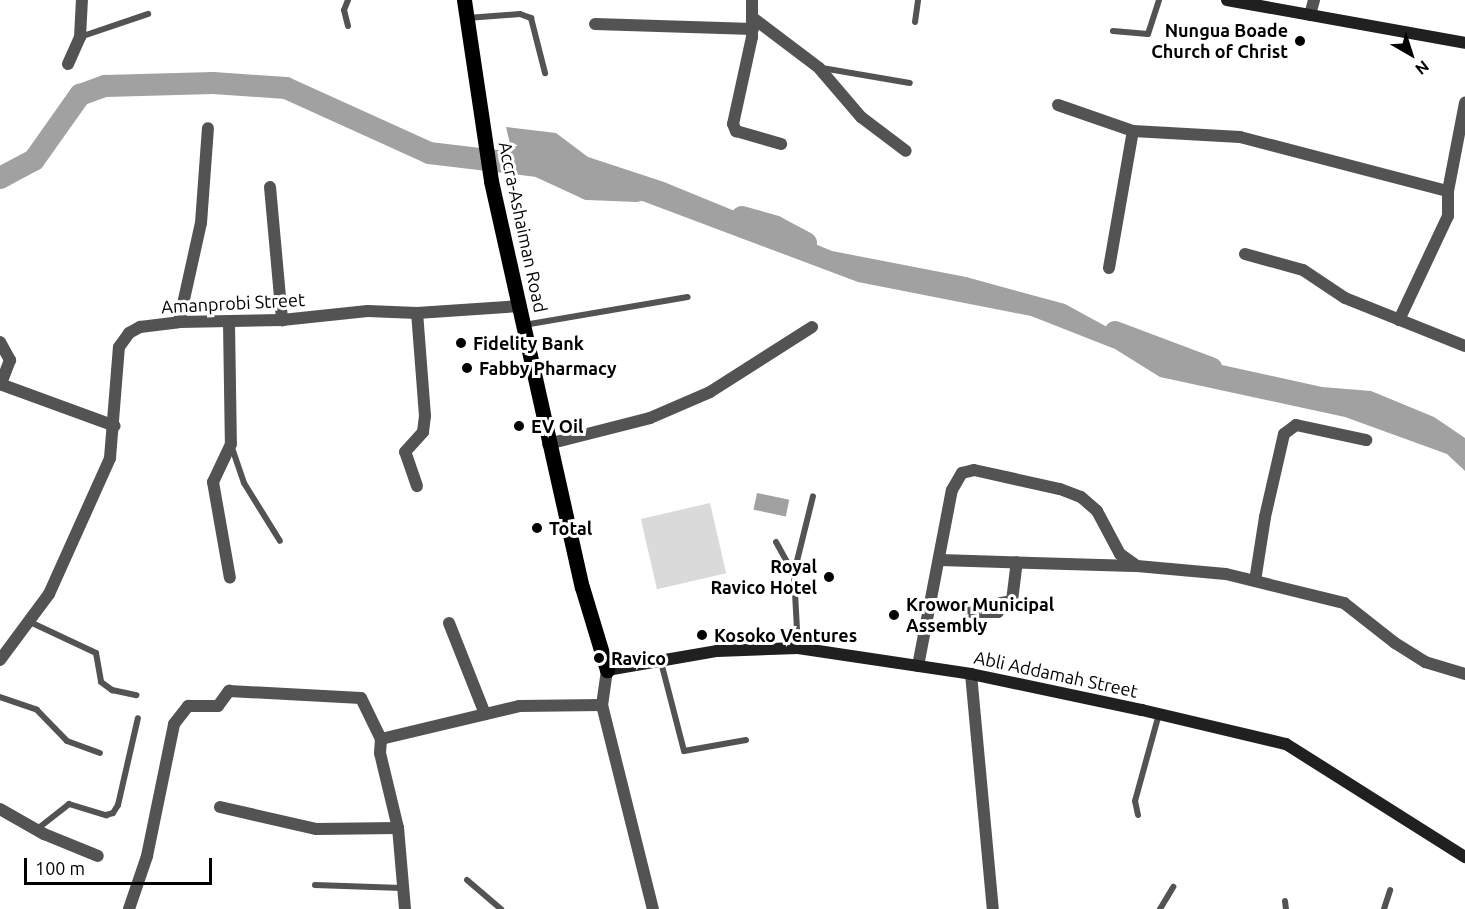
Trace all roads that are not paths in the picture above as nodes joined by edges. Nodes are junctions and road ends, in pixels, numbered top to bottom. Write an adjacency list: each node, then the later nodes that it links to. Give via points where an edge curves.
1 (82, 0): 17 (street)
2 (348, 0): 15 (lane, via 344,10)
3 (464, 0): 11 (main road, Accra-Ashaiman Road)
4 (752, 0): 13 (street)
5 (918, 0): 12 (lane)
6 (1159, 0): 16 (lane, via 1148,34)
7 (1227, 0): 10 (street)
8 (1314, 0): 10 (street)
9 (148, 14): 17 (lane)
10 (1310, 15): 18 (street)
11 (466, 18): 21 (lane, via 520,14 531,18); 34 (main road, Accra-Ashaiman Road, via 491,182)
12 (915, 22)
13 (753, 23): 14 (street); 20 (street); 27 (street, via 733,124 736,131)
14 (595, 24)
15 (348, 26)
16 (1113, 31)
17 (80, 37): 19 (street)
18 (1465, 43)
19 (68, 64)
20 (819, 68): 22 (lane); 28 (street, via 861,117)
21 (545, 73)
22 (910, 83)
23 (1465, 103): 30 (street)
24 (1058, 105): 26 (street)
25 (208, 128): 38 (street, via 201,223)
26 (1133, 131): 30 (street, via 1240,136); 32 (street)
27 (781, 144)
28 (906, 151)
29 (270, 187): 36 (street)
30 (1448, 191): 37 (street, via 1448,216)
31 (1245, 254): 37 (street, via 1315,275 1345,297)
32 (1109, 268)
33 (688, 297): 40 (lane)
34 (520, 306): 35 (street, Amanprobi Street); 40 (main road, Accra-Ashaiman Road)
35 (417, 313): 36 (street, Amanprobi Street, via 368,311); 49 (street, via 423,432 405,452)
36 (282, 320): 39 (street, Amanprobi Street)
37 (1399, 320): 43 (street)
38 (179, 322): 39 (street, Amanprobi Street); 45 (street, Amanprobi Street, via 140,327 123,339 119,347)
39 (229, 323): 47 (street)
40 (524, 325): 48 (main road, Accra-Ashaiman Road)
41 (812, 327): 48 (street, via 700,396 650,418)
42 (0, 342): 44 (street, via 10,360)
43 (1465, 346)
44 (0, 384): 45 (street)
45 (115, 426): 60 (street, Amanprobi Street, via 110,458 49,594)
46 (1366, 440): 58 (street, via 1296,425 1284,434)
47 (231, 444): 51 (lane, via 244,483); 57 (street, via 213,482)
48 (548, 444): 66 (main road, Accra-Ashaiman Road, via 582,587)
49 (417, 486)
50 (813, 496): 56 (lane)
51 (280, 541)
52 (776, 542): 56 (lane)
53 (940, 560): 54 (street); 55 (street, via 952,490 962,473 974,470 1081,497 1097,511 1120,554); 65 (street)
54 (1017, 562): 55 (street); 59 (street, via 1012,601 1000,603 998,612)
55 (1137, 566): 58 (street, via 1226,574)
56 (794, 573): 62 (lane)
57 (230, 578)
58 (1255, 581): 68 (street, via 1344,603 1395,644 1425,662)
59 (971, 612)
60 (30, 622): 63 (street, Amanprobi Street); 69 (lane, via 96,653 101,682 112,690)
61 (449, 623): 72 (street)
62 (798, 648): 64 (street, Abli Addamah Street, via 717,651); 65 (street, Abli Addamah Street)
63 (0, 660)
64 (661, 662): 66 (street, Abli Addamah Street); 76 (lane, via 684,751)
65 (918, 666): 67 (street, Abli Addamah Street)
66 (608, 670): 71 (street)
67 (971, 674): 73 (street, Abli Addamah Street); 95 (street)
68 (1465, 674)
69 (136, 695)
70 (0, 697): 77 (lane, via 37,710 67,741)
71 (602, 705): 72 (street, via 519,706); 94 (street)
72 (485, 714): 75 (street)
73 (1159, 714): 80 (lane, via 1135,801); 84 (street, Abli Addamah Street, via 1286,744)
74 (138, 718): 82 (lane, via 118,806 113,813 106,815 69,804)
75 (381, 739): 81 (street); 91 (street, via 361,698 229,691 218,706 188,706 174,724 147,856)
76 (746, 740)
77 (100, 753)
78 (220, 807): 81 (street, via 316,829)
79 (0, 809): 82 (street)
80 (1138, 814)
81 (398, 828): 88 (street)
82 (36, 830): 83 (street)
83 (98, 856)
84 (1465, 857)
85 (467, 880): 93 (lane)
86 (315, 885): 88 (lane)
87 (1173, 887): 96 (lane)
88 (402, 888): 92 (street)
89 (1390, 890): 98 (lane)
90 (1285, 901): 97 (lane)
91 (129, 909)
92 (405, 909)
93 (501, 909)
94 (653, 909)
95 (993, 909)
96 (1160, 909)
97 (1286, 909)
98 (1384, 909)

